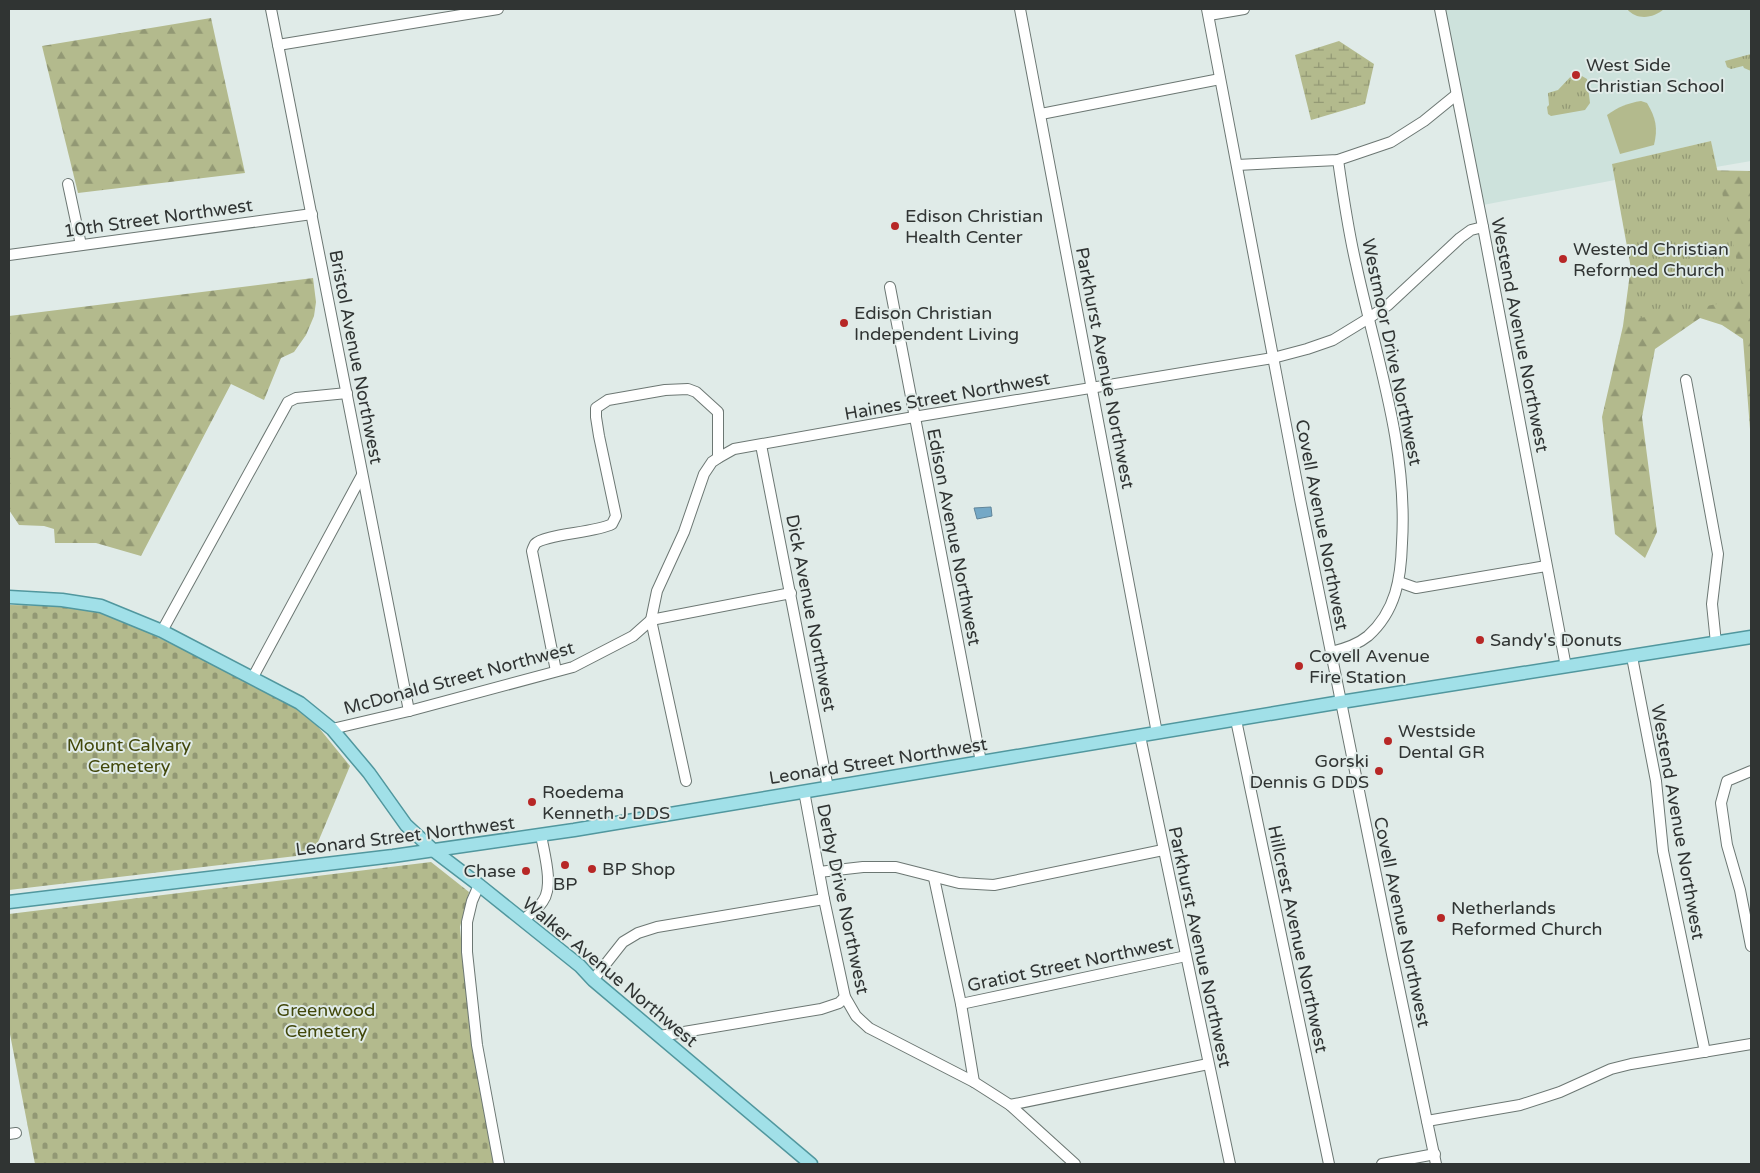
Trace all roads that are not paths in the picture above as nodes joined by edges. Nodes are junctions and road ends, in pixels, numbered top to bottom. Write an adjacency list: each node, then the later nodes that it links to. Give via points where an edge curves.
1 (271, 9): 7 (street, Bristol Avenue Northwest)
2 (498, 9): 7 (street)
3 (1020, 9): 10 (street, Parkhurst Avenue Northwest)
4 (1244, 9): 6 (street)
5 (1440, 9): 9 (street, Westend Avenue Northwest)
6 (1208, 12): 8 (street, Covell Avenue Northwest)
7 (278, 46): 14 (street, Bristol Avenue Northwest)
8 (1220, 79): 10 (street); 12 (street, Covell Avenue Northwest)
9 (1456, 95): 11 (street, via 1391,142); 15 (street, Westend Avenue Northwest)
10 (1041, 114): 22 (street, Parkhurst Avenue Northwest)
11 (1338, 160): 12 (street); 19 (street, Westmoor Drive Northwest)
12 (1237, 165): 20 (street, Covell Avenue Northwest)
13 (68, 184): 16 (street)
14 (312, 214): 16 (street, 10th Street Northwest); 23 (street, Bristol Avenue Northwest)
15 (1483, 227): 19 (street, Haines Street Northwest, via 1460,238 1388,305); 28 (street, Westend Avenue Northwest)
16 (81, 246): 17 (street, 10th Street Northwest)
17 (9, 255)
18 (890, 287): 24 (street, Edison Avenue Northwest)
19 (1369, 318): 20 (street, Haines Street Northwest, via 1333,340); 29 (street, Westmoor Drive Northwest, via 1398,442 1404,520)
20 (1273, 358): 22 (street, Haines Street Northwest); 36 (street, Covell Avenue Northwest)
21 (1686, 380): 35 (street, via 1718,554 1712,604)
22 (1092, 388): 24 (street, Haines Street Northwest); 45 (street, Parkhurst Avenue Northwest)
23 (347, 393): 27 (street, Bristol Avenue Northwest); 33 (street, via 296,398 288,402)
24 (914, 417): 25 (street, Haines Street Northwest); 47 (street, Edison Avenue Northwest)
25 (761, 445): 26 (street, Haines Street Northwest, via 734,450); 30 (street, Dick Avenue Northwest)
26 (718, 458): 32 (street, Haines Street Northwest, via 704,474 684,532 657,591); 39 (street, via 718,412 696,392 665,390 608,400 596,408 616,516 612,524 604,528 542,539 532,551)
27 (362, 475): 40 (street); 42 (street, Bristol Avenue Northwest)
28 (1546, 566): 29 (street, via 1416,588); 38 (street, Westend Avenue Northwest)
29 (1399, 582): 36 (street, Westmoor Drive Northwest, via 1386,614 1369,635 1350,647)
30 (791, 593): 32 (street); 50 (street, Dick Avenue Northwest)
31 (9, 597): 33 (main road, Walker Avenue Northwest, via 88,603)
32 (651, 620): 39 (street, McDonald Street Northwest, via 624,641 573,667); 49 (street, Haines Street Northwest)
33 (162, 631): 40 (main road, Walker Avenue Northwest)
34 (1751, 637): 35 (main road, Leonard Street Northwest)
35 (1716, 643): 37 (main road, Leonard Street Northwest)
36 (1331, 652): 41 (street, Covell Avenue Northwest)
37 (1632, 657): 38 (main road, Leonard Street Northwest); 68 (street, Westend Avenue Northwest, via 1656,781 1663,851)
38 (1566, 667): 41 (main road, Leonard Street Northwest)
39 (556, 671): 42 (street, McDonald Street Northwest)
40 (253, 677): 44 (main road, Walker Avenue Northwest, via 300,703)
41 (1341, 702): 43 (main road, Leonard Street Northwest); 72 (street, Covell Avenue Northwest)
42 (409, 711): 44 (street, McDonald Street Northwest)
43 (1236, 720): 45 (main road, Leonard Street Northwest); 78 (street, Hillcrest Avenue Northwest)
44 (332, 729): 53 (main road, Walker Avenue Northwest, via 406,825)
45 (1157, 733): 46 (main road, Leonard Street Northwest)
46 (1140, 736): 47 (main road, Leonard Street Northwest); 54 (street, Parkhurst Avenue Northwest)
47 (981, 762): 50 (main road, Leonard Street Northwest)
48 (1751, 771): 61 (street, via 1727,782 1721,803 1727,845)
49 (686, 781)
50 (828, 788): 51 (main road, Leonard Street Northwest)
51 (804, 791): 52 (main road, Leonard Street Northwest); 55 (street, Derby Drive Northwest)
52 (541, 835): 53 (main road, Leonard Street Northwest); 60 (street, via 547,893 543,902)
53 (433, 850): 57 (main road, Walker Avenue Northwest); 59 (main road, Leonard Street Northwest)
54 (1163, 850): 56 (street, via 994,885); 62 (street, Parkhurst Avenue Northwest)
55 (819, 872): 56 (street, via 896,867); 58 (street, Derby Drive Northwest)
56 (934, 878): 65 (street)
57 (479, 885): 60 (main road, Walker Avenue Northwest); 74 (street, via 467,922 467,952 477,1045)
58 (824, 899): 63 (street, via 638,933 624,942); 64 (street, Derby Drive Northwest)
59 (9, 902)
60 (523, 920): 63 (main road, Walker Avenue Northwest)
61 (1751, 946)
62 (1186, 956): 65 (street, Gratiot Street Northwest); 69 (street, Parkhurst Avenue Northwest)
63 (593, 980): 66 (main road, Walker Avenue Northwest)
64 (845, 997): 66 (street, via 839,1003 822,1009); 70 (street, Derby Drive Northwest, via 856,1016 869,1028)
65 (961, 1004): 70 (street)
66 (660, 1036): 75 (main road, Walker Avenue Northwest)
67 (1751, 1044): 68 (street)
68 (1705, 1052): 72 (street, via 1611,1069 1560,1092 1520,1105)
69 (1208, 1064): 71 (street); 77 (street, Parkhurst Avenue Northwest)
70 (974, 1082): 71 (street, Derby Drive Northwest)
71 (1010, 1105): 76 (street, Derby Drive Northwest)
72 (1427, 1121): 73 (street, Covell Avenue Northwest)
73 (1436, 1159): 79 (street)
74 (499, 1164)
75 (811, 1164)
76 (1075, 1164)
77 (1230, 1164)
78 (1329, 1164)
79 (1382, 1164)

